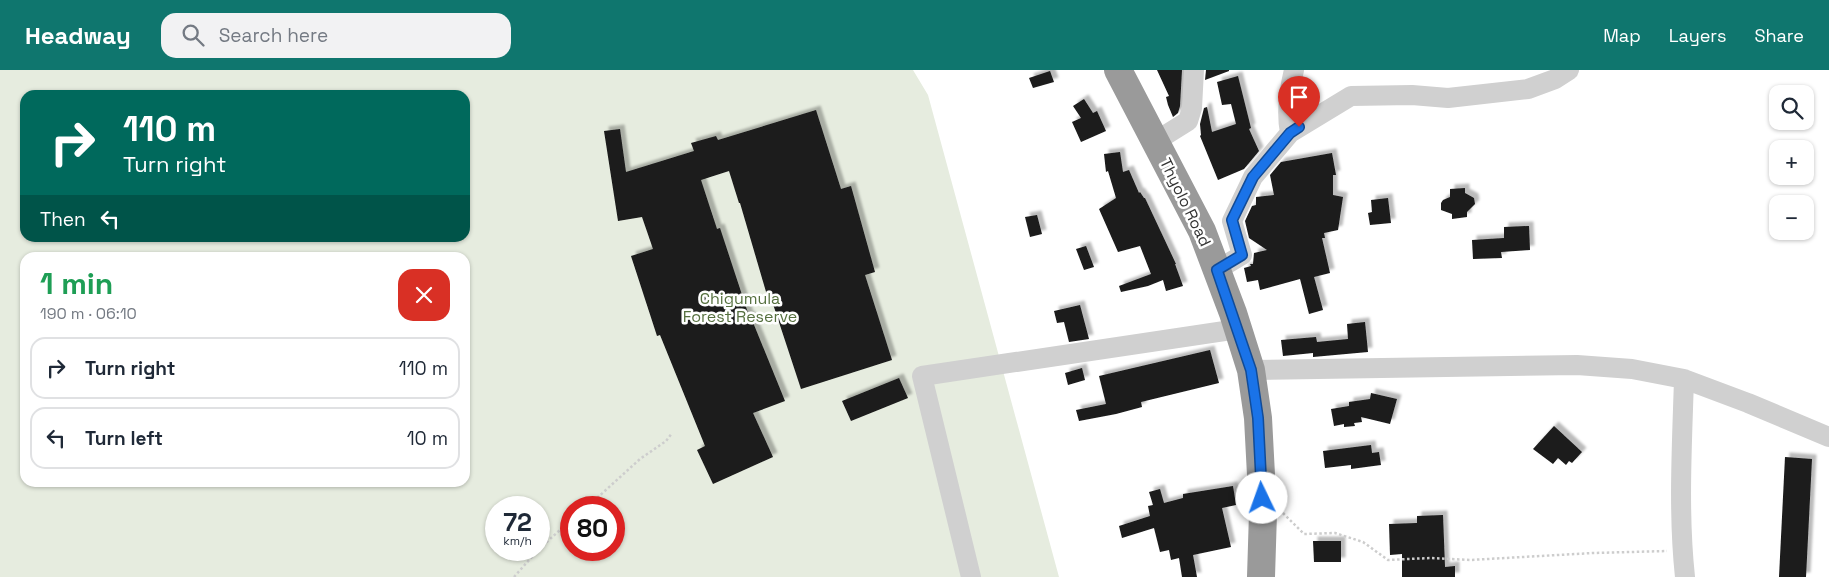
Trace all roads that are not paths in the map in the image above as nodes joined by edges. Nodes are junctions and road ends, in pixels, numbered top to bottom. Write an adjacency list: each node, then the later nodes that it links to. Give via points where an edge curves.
1 (1118, 70): 6 (highway, Thyolo Road)
2 (1194, 70): 6 (street, via 1188,121)
3 (1294, 70): 5 (street, via 1289,100)
4 (1569, 70): 5 (street, via 1528,88 1448,98 1351,96)
5 (1290, 133): 7 (street, via 1253,177 1232,220 1242,255)
6 (1156, 141): 7 (highway, Thyolo Road, via 1202,231)
7 (1217, 270): 8 (highway, Thyolo Road)
8 (1238, 329): 9 (highway, Thyolo Road); 12 (street, via 922,376)
9 (1251, 370): 10 (street, via 1577,365); 13 (highway, Thyolo Road, via 1258,418 1262,498)
10 (1684, 379): 11 (street); 14 (street, via 1683,550)
11 (1829, 437)
12 (971, 577)
13 (1261, 577)
14 (1686, 577)

